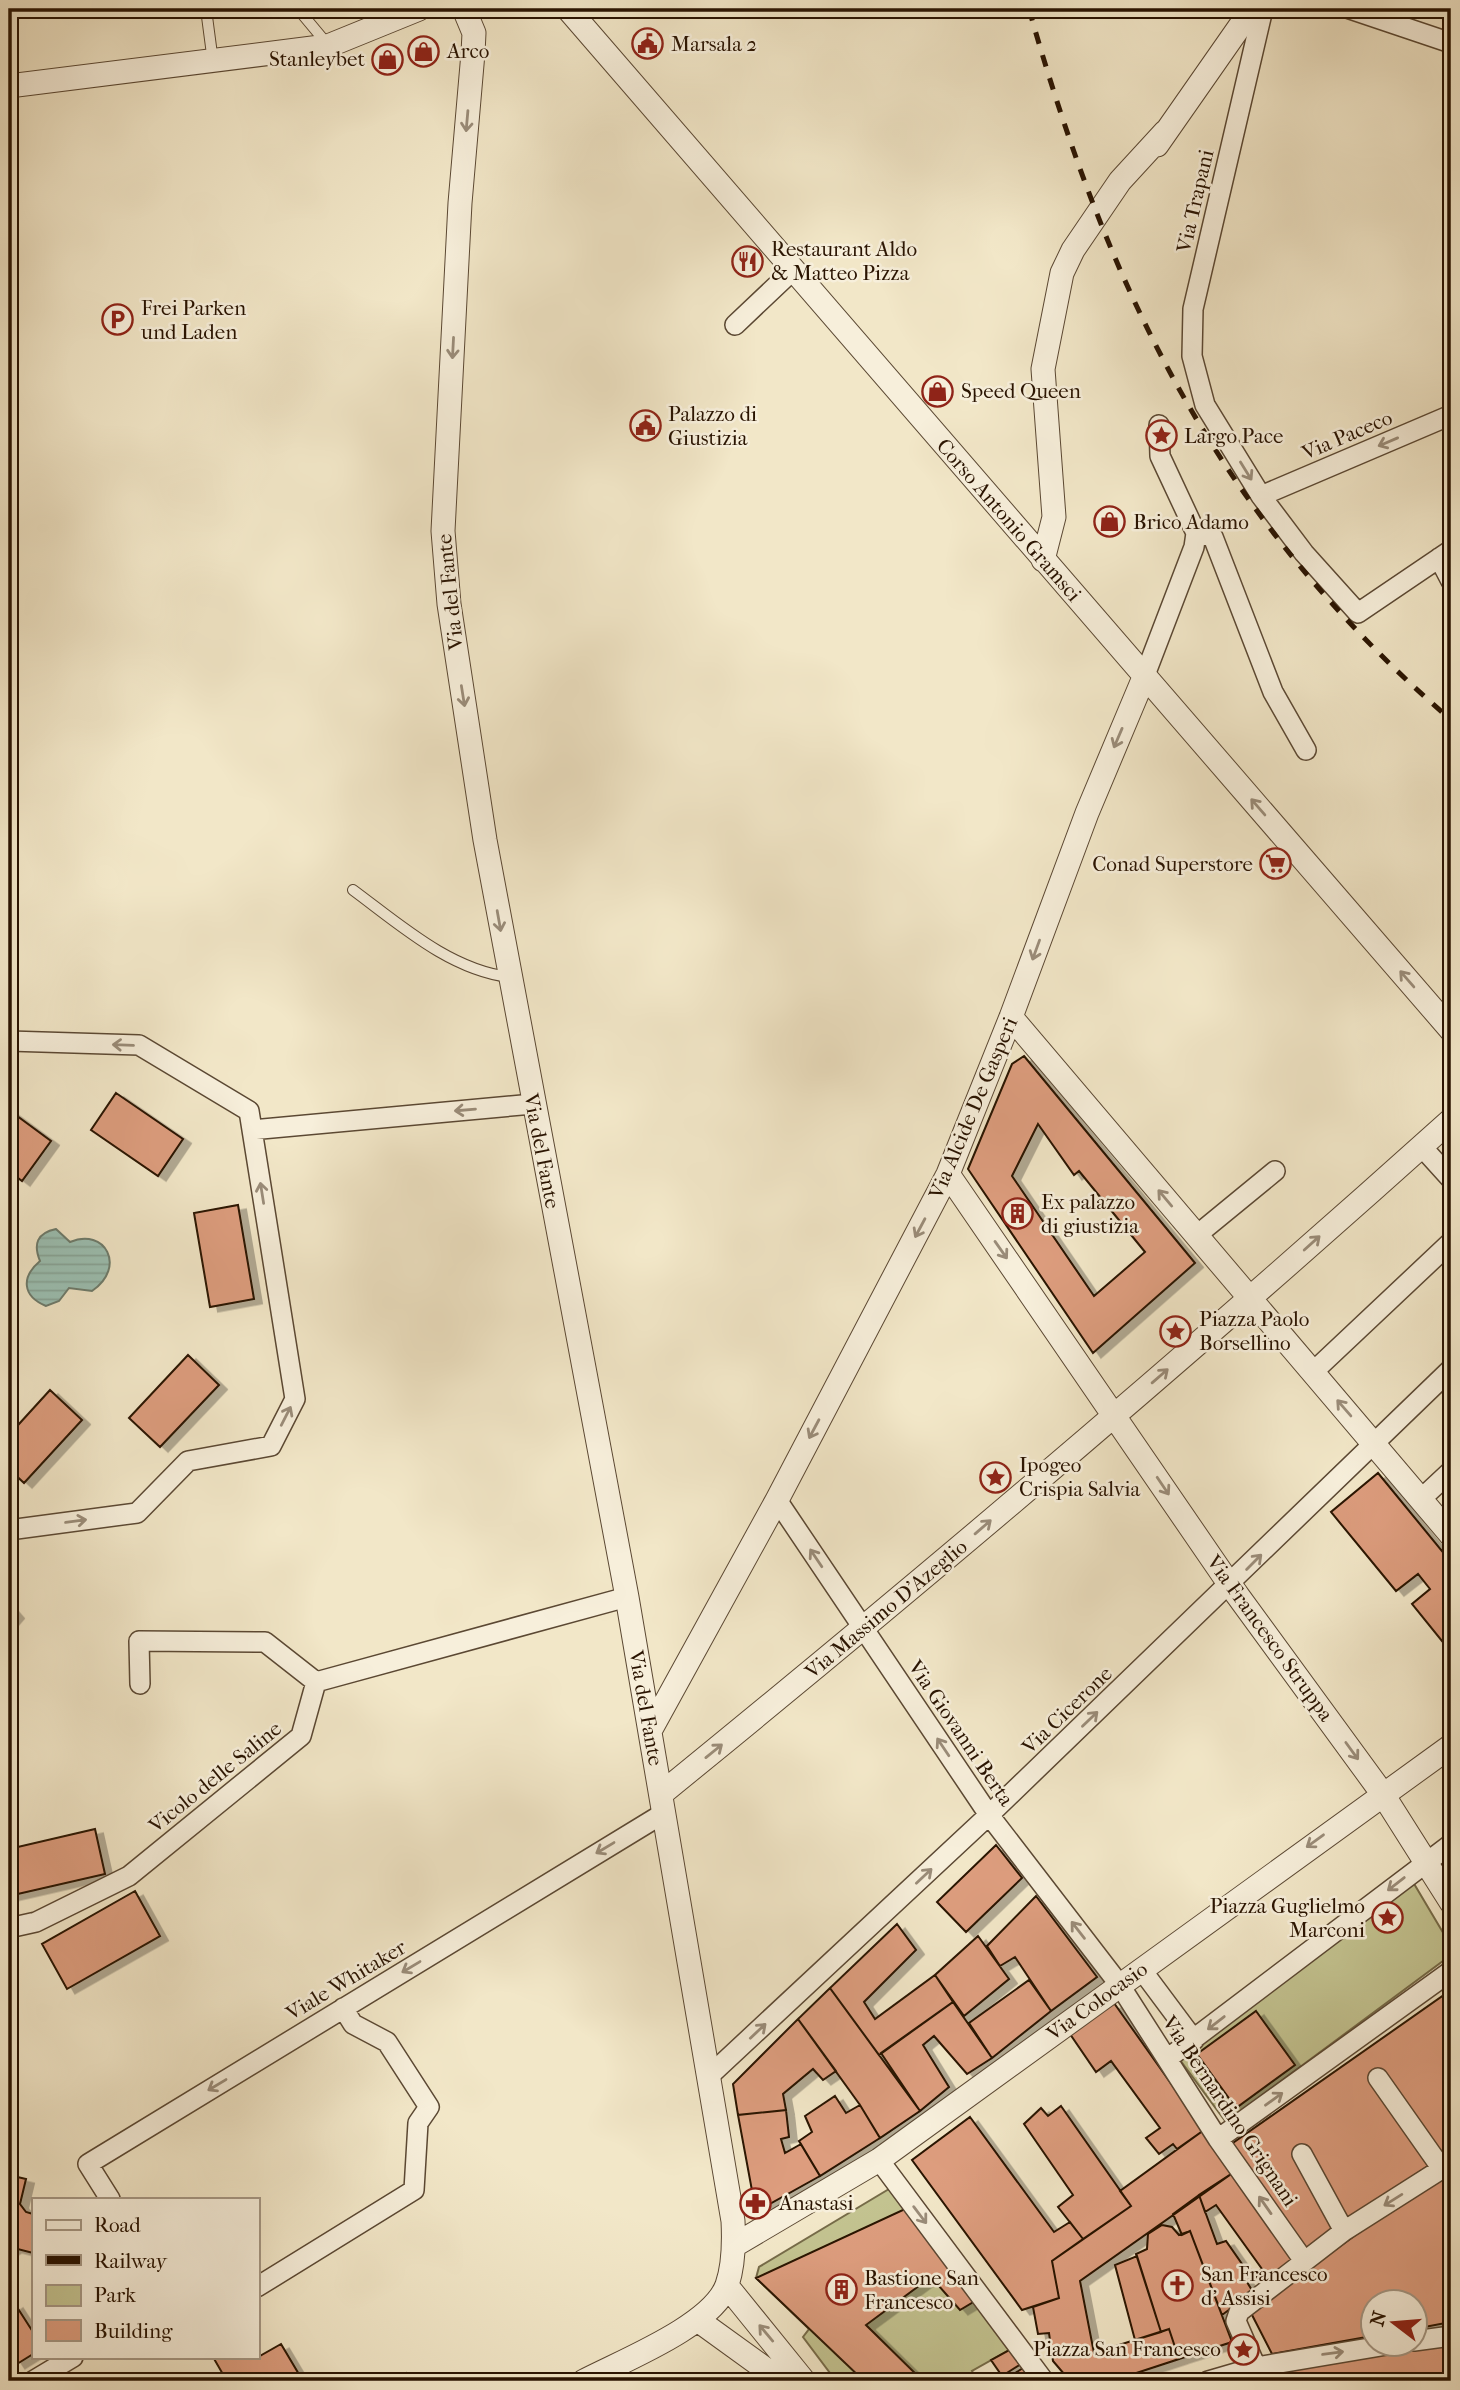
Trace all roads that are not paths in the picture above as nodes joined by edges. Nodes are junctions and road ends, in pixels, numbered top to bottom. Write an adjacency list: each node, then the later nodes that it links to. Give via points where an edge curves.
1 (45, 9): 2 (lane)
2 (52, 9)
3 (206, 9): 14 (lane)
4 (298, 9): 13 (lane)
5 (419, 9): 11 (street)
6 (464, 9): 28 (street, Via del Fante, one-way to 28, via 474,33 443,531 451,617)
7 (568, 9): 16 (street, Corso Antonio Gramsci)
8 (1252, 9): 23 (street, via 1165,132 1120,181 1062,274 1043,369 1054,517)
9 (1262, 9): 20 (street, Via Trapani, one-way to 20, via 1193,309 1192,356 1205,405)
10 (1350, 9): 12 (street)
11 (389, 16): 13 (street)
12 (1451, 43)
13 (328, 46): 14 (street)
14 (213, 62): 15 (street)
15 (9, 86)
16 (792, 271): 17 (street); 23 (street, Corso Antonio Gramsci)
17 (736, 325)
18 (1451, 415): 20 (street, Via Paceco, one-way to 20)
19 (1159, 425): 21 (street, via 1160,456)
20 (1261, 496): 22 (street, Via Trapani, via 1358,613)
21 (1196, 533): 25 (street, Via Alcide De Gasperi); 26 (street, via 1213,537 1273,692)
22 (1445, 554): 24 (street)
23 (1043, 560): 25 (street, Corso Antonio Gramsci)
24 (1451, 581)
25 (1144, 676): 29 (street, Via Alcide De Gasperi, one-way to 29, via 1087,813); 30 (street, Corso Antonio Gramsci, one-way to 25)
26 (1306, 750)
27 (353, 890): 28 (lane, via 414,936 484,974)
28 (509, 978): 32 (street, Via del Fante)
29 (1012, 1017): 37 (street, Via Alcide De Gasperi); 40 (street, one-way to 29)
30 (1451, 1030)
31 (9, 1041): 34 (street, one-way to 31, via 249,1111 139,1045)
32 (533, 1104): 34 (street, one-way to 34); 52 (street, Via del Fante)
33 (1451, 1120): 35 (street)
34 (252, 1130): 49 (street, one-way to 34, via 137,1513 188,1461 271,1446 295,1399)
35 (1422, 1147): 38 (street); 41 (street, one-way to 35)
36 (1275, 1171): 40 (street)
37 (948, 1174): 44 (street, Via Francesco Struppa, one-way to 44); 48 (street, Via Alcide De Gasperi, one-way to 48)
38 (1451, 1179)
39 (1451, 1242): 43 (street)
40 (1203, 1243): 41 (street)
41 (1257, 1299): 43 (street); 44 (street, Via Massimo D'Azeglio, one-way to 41)
42 (1451, 1369): 45 (street, Via Cicerone)
43 (1313, 1372): 45 (street, one-way to 43)
44 (1116, 1421): 51 (street, Via Francesco Struppa, one-way to 51); 53 (street, Via Massimo D'Azeglio, one-way to 44)
45 (1373, 1443): 47 (street); 51 (street, Via Cicerone, one-way to 45)
46 (1451, 1471): 47 (street)
47 (1420, 1499): 50 (street)
48 (777, 1500): 53 (street, Via Giovanni Berta, one-way to 48); 56 (street, Via Alcide De Gasperi)
49 (9, 1530)
50 (1451, 1535)
51 (1230, 1585): 58 (street, Via Francesco Struppa, one-way to 58); 60 (street, Via Cicerone, one-way to 51)
52 (627, 1597): 54 (street); 56 (street, Via del Fante)
53 (864, 1629): 59 (street, Via Massimo D'Azeglio, one-way to 53); 60 (street, Via Giovanni Berta, one-way to 53)
54 (316, 1682): 55 (street, via 265,1642 139,1641); 64 (street, Vicolo delle Saline, via 301,1736 129,1876 36,1922)
55 (140, 1684)
56 (650, 1731): 59 (street, Via del Fante)
57 (1451, 1746): 58 (street, Via Colocasio)
58 (1382, 1793): 62 (street, Via Francesco Struppa); 65 (street, Via Colocasio, one-way to 65)
59 (662, 1803): 68 (street, Viale Whitaker, one-way to 68); 71 (street, Via del Fante)
60 (989, 1815): 67 (street, Via Giovanni Berta, one-way to 60); 71 (street, Via Cicerone, one-way to 60)
61 (1451, 1844): 62 (street)
62 (1422, 1854): 63 (street, Via Francesco Struppa); 69 (street, one-way to 69)
63 (1451, 1902)
64 (9, 1928)
65 (1141, 1969): 67 (street, Via Colocasio); 69 (street)
66 (1451, 1971): 73 (street, one-way to 66)
67 (1119, 1984): 70 (street, Via Bernardino Grignani); 75 (street, Via Colocasio)
68 (344, 2008): 77 (street, Viale Whitaker, one-way to 77, via 88,2164); 81 (street, via 353,2024 387,2042 429,2107 418,2123 414,2190)
69 (1194, 2040): 70 (street)
70 (1167, 2059): 73 (street, Via Bernardino Grignani)
71 (708, 2077): 79 (street, Via del Fante)
72 (1378, 2078): 76 (street)
73 (1218, 2139): 80 (street, Via Bernardino Grignani, one-way to 73)
74 (1302, 2154): 78 (street)
75 (879, 2160): 79 (street, Via Colocasio); 93 (street, one-way to 93)
76 (1447, 2166): 78 (street, one-way to 78)
77 (109, 2198)
78 (1344, 2231): 80 (street)
79 (735, 2245): 82 (street, Via del Fante)
80 (1304, 2262): 88 (street, via 1239,2312 1236,2321)
81 (259, 2286)
82 (727, 2286): 83 (street); 92 (street, one-way to 82)
83 (699, 2321): 90 (street); 91 (street)
84 (1451, 2336): 85 (street)
85 (1428, 2339)
86 (1358, 2351): 88 (street, one-way to 86)
87 (71, 2358): 89 (street)
88 (1265, 2371): 94 (street)
89 (33, 2381)
90 (584, 2381)
91 (782, 2381)
92 (804, 2381)
93 (1044, 2381)
94 (1208, 2381)

